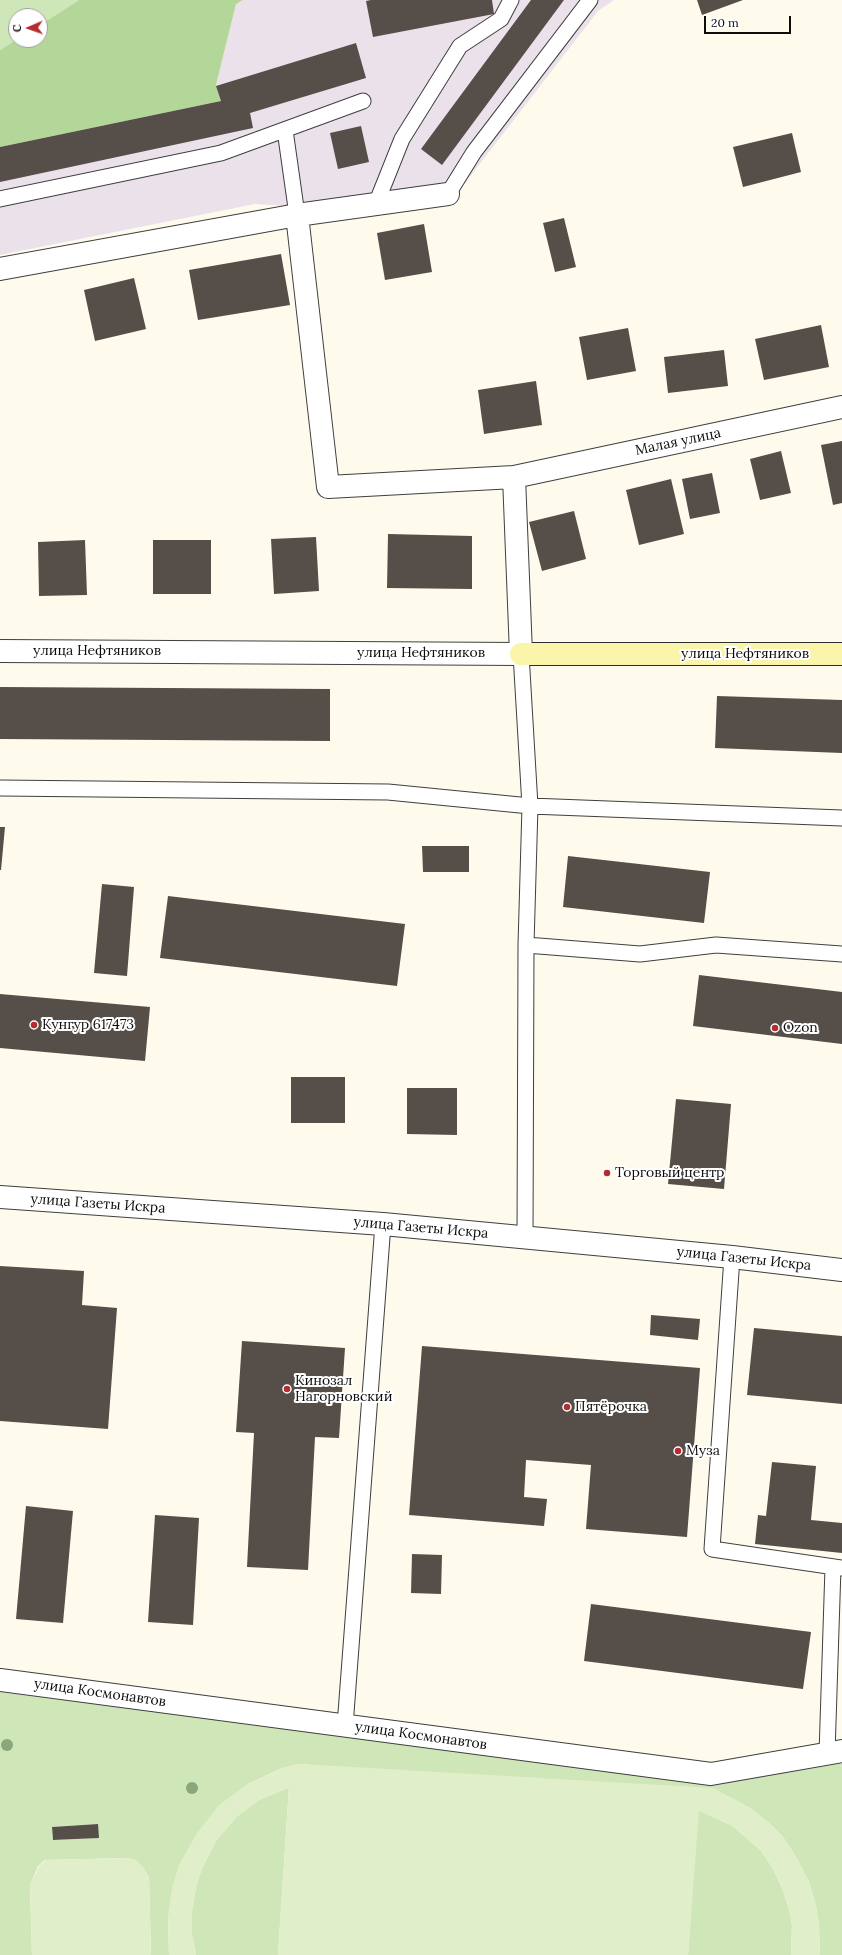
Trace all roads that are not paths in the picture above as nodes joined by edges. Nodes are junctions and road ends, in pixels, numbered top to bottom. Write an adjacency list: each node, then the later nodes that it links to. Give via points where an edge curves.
1 (511, 0): 7 (lane, via 501,19 460,46 402,138)
2 (590, 0): 5 (lane, via 474,152)
3 (363, 101): 4 (lane)
4 (285, 130): 6 (lane, via 221,153); 8 (lane)
5 (448, 194): 7 (street)
6 (0, 199)
7 (376, 204): 8 (street)
8 (297, 215): 9 (street); 11 (street, Малая улица, via 328,486)
9 (0, 269)
10 (842, 407): 11 (street, Малая улица)
11 (514, 477): 13 (street)
12 (0, 651): 13 (street, улица Нефтяников)
13 (521, 654): 14 (street, улица Нефтяников); 16 (lane)
14 (842, 654)
15 (0, 788): 16 (lane, via 388,792)
16 (530, 806): 17 (lane); 18 (lane)
17 (842, 818)
18 (526, 945): 19 (lane, via 640,954 716,946); 22 (lane)
19 (842, 954)
20 (0, 1197): 21 (street, улица Газеты Искра)
21 (382, 1224): 22 (street, улица Газеты Искра); 27 (lane)
22 (525, 1238): 23 (street, улица Газеты Искра)
23 (732, 1257): 24 (street, улица Газеты Искра); 25 (lane, via 712,1549)
24 (842, 1270)
25 (837, 1567): 28 (lane)
26 (0, 1680): 27 (street, улица Космонавтов)
27 (345, 1726): 28 (street, улица Космонавтов, via 711,1774)
28 (834, 1752)

